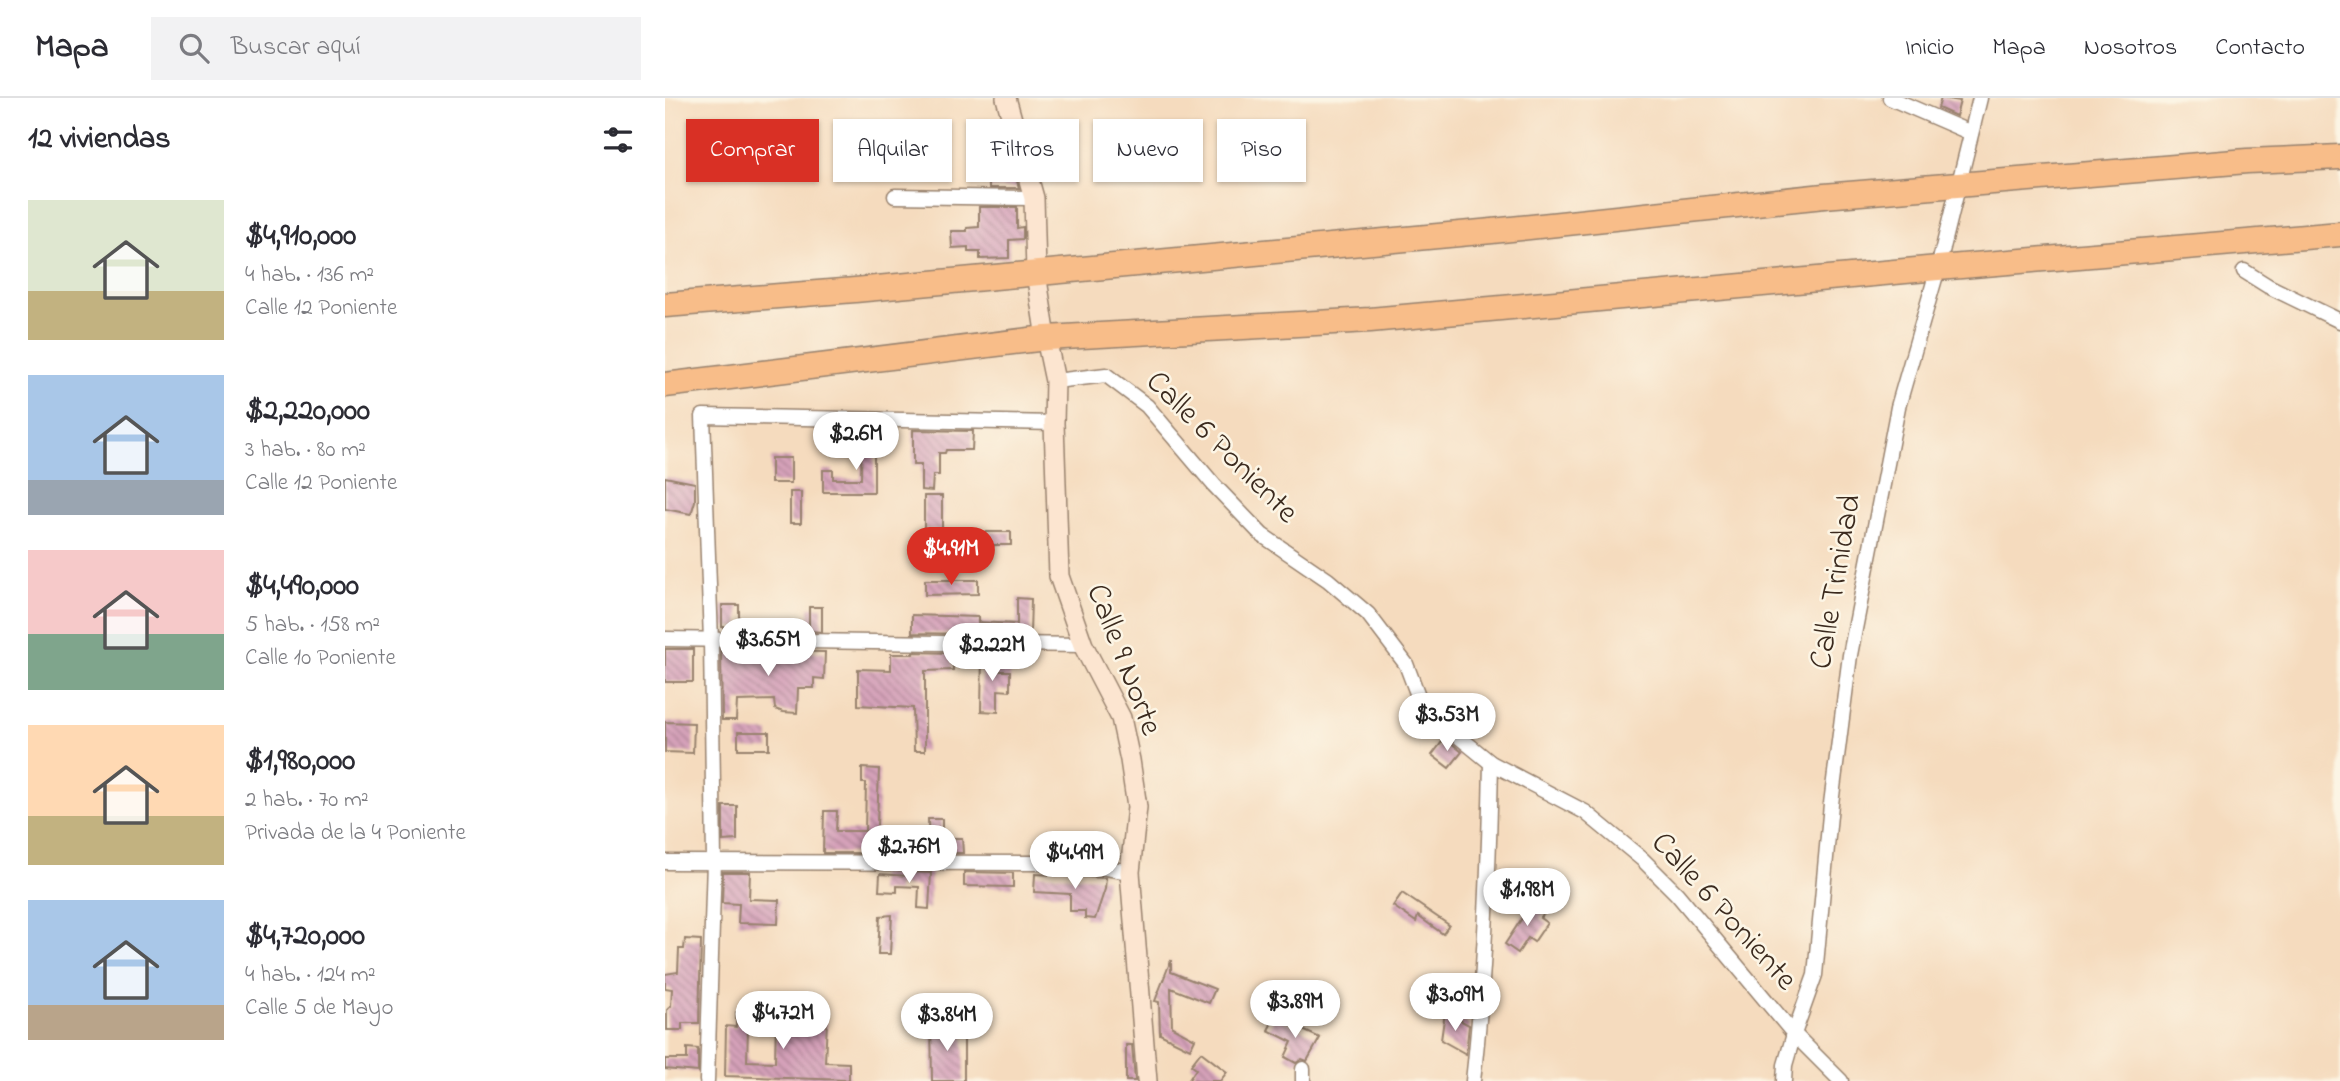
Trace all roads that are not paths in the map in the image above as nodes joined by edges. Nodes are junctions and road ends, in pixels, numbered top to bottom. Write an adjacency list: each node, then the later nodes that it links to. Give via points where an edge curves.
1 (1006, 98): 8 (street, Calle 9 Norte)
2 (1890, 98): 4 (street)
3 (1980, 98): 4 (street, Calle Trinidad)
4 (1971, 134): 6 (street, Calle Trinidad)
5 (2340, 157): 6 (highway)
6 (1960, 185): 10 (street, Calle Trinidad); 12 (highway)
7 (895, 196): 8 (street)
8 (1034, 198): 12 (street, Calle 9 Norte)
9 (2340, 234): 10 (highway)
10 (1938, 268): 15 (highway, via 1370,320); 26 (street, Calle Trinidad, via 1898,407 1850,655 1815,975)
11 (2244, 271): 14 (street)
12 (1036, 273): 13 (highway); 15 (street, Calle 9 Norte)
13 (665, 305)
14 (2340, 321)
15 (1046, 338): 16 (street, Calle 9 Norte); 17 (highway)
16 (1055, 381): 18 (street, Calle 9 Norte); 22 (street, Calle 6 Poniente, via 1106,375 1147,406 1262,535 1368,614 1406,664 1420,701)
17 (665, 385)
18 (1053, 423): 20 (street, via 703,416); 21 (street, Calle 9 Norte, via 1059,576)
19 (665, 639): 20 (street)
20 (711, 640): 21 (street); 24 (street)
21 (1083, 645): 25 (street, Calle 9 Norte, via 1121,718 1130,760 1137,807)
22 (1491, 763): 26 (street, Calle 6 Poniente, via 1585,812 1642,859); 29 (street, via 1489,880)
23 (665, 862): 24 (street)
24 (714, 862): 25 (street, via 1044,863); 27 (street)
25 (1130, 872): 28 (street, Calle 9 Norte)
26 (1794, 1034): 30 (street, Calle Trinidad); 31 (street, Calle 6 Poniente)
27 (707, 1081)
28 (1147, 1081)
29 (1473, 1081)
30 (1784, 1081)
31 (1841, 1081)

